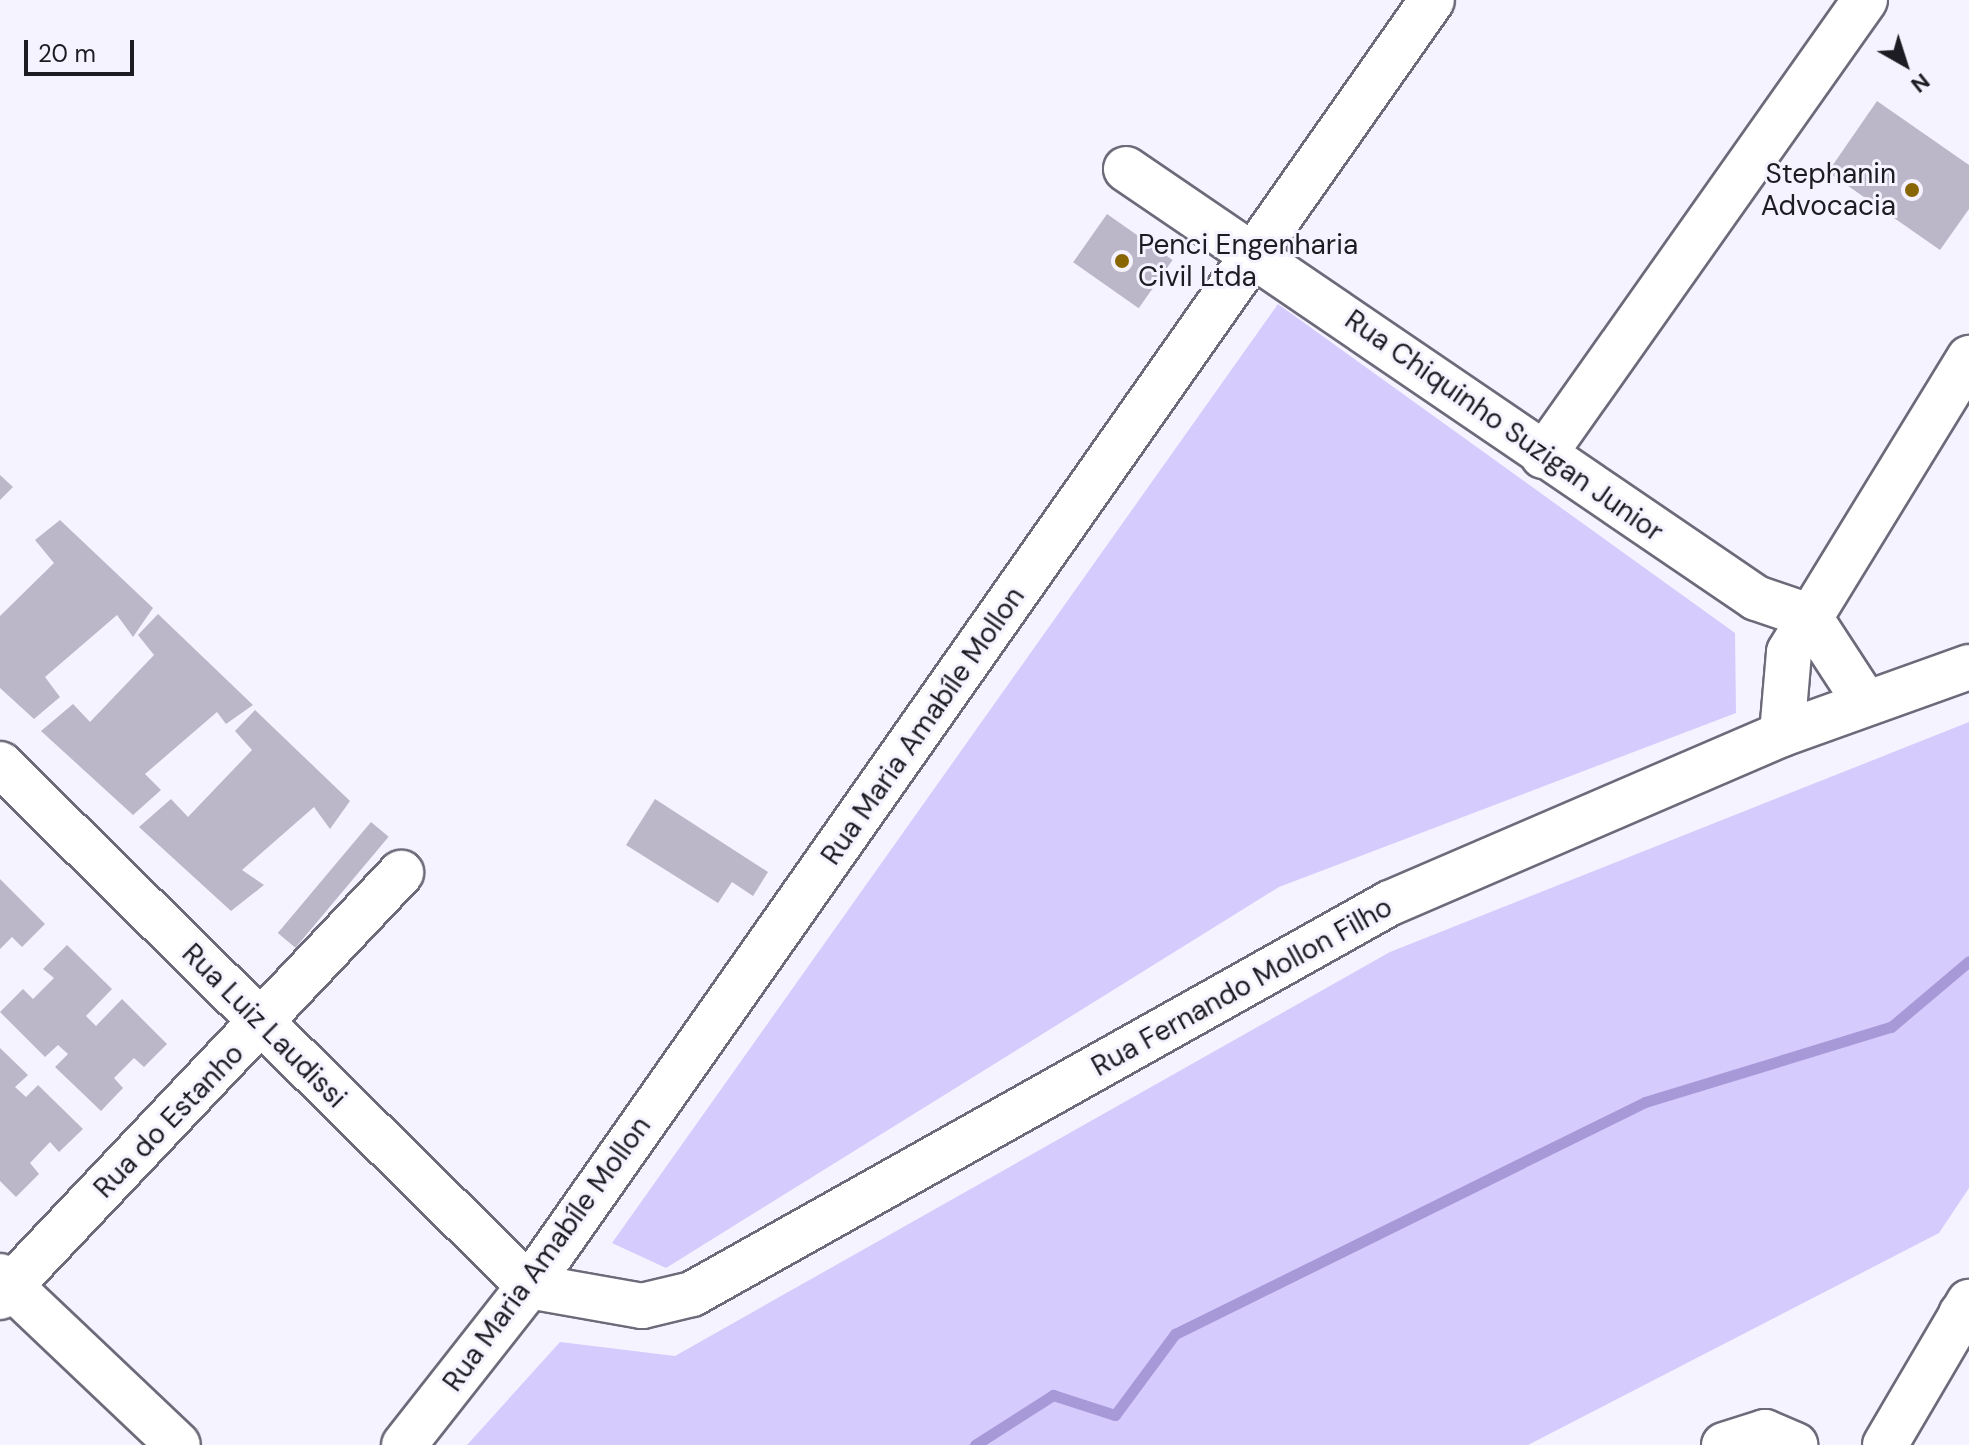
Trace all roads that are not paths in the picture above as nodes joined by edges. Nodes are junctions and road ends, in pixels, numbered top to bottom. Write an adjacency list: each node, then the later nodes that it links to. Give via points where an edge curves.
1 (1432, 0): 4 (street, Rua Maria Amabíle Mollon)
2 (1865, 0): 6 (street)
3 (1126, 169): 4 (street, Rua Chiquinho Suzigan Junior)
4 (1255, 253): 6 (street, Rua Chiquinho Suzigan Junior); 14 (street, Rua Maria Amabíle Mollon)
5 (1969, 358): 7 (street)
6 (1543, 456): 7 (street, Rua Chiquinho Suzigan Junior, via 1756,598)
7 (1809, 616): 9 (street); 10 (street, via 1784,672)
8 (1969, 667): 9 (street, Rua Fernando Mollon Filho)
9 (1865, 702): 10 (street, Rua Fernando Mollon Filho)
10 (1782, 734): 14 (street, Rua Fernando Mollon Filho, via 1390,903 692,1294 642,1306)
11 (0, 764): 13 (street, Rua Luiz Laudissi)
12 (401, 873): 13 (street, Rua do Estanho)
13 (262, 1025): 14 (street, Rua Luiz Laudissi); 15 (street, Rua do Estanho)
14 (529, 1286): 18 (street, Rua Maria Amabíle Mollon)
15 (3, 1287): 17 (street)
16 (1966, 1309): 21 (street)
17 (178, 1445)
18 (404, 1445)
19 (1724, 1445): 20 (street, via 1765,1432)
20 (1795, 1445)
21 (1885, 1445)

